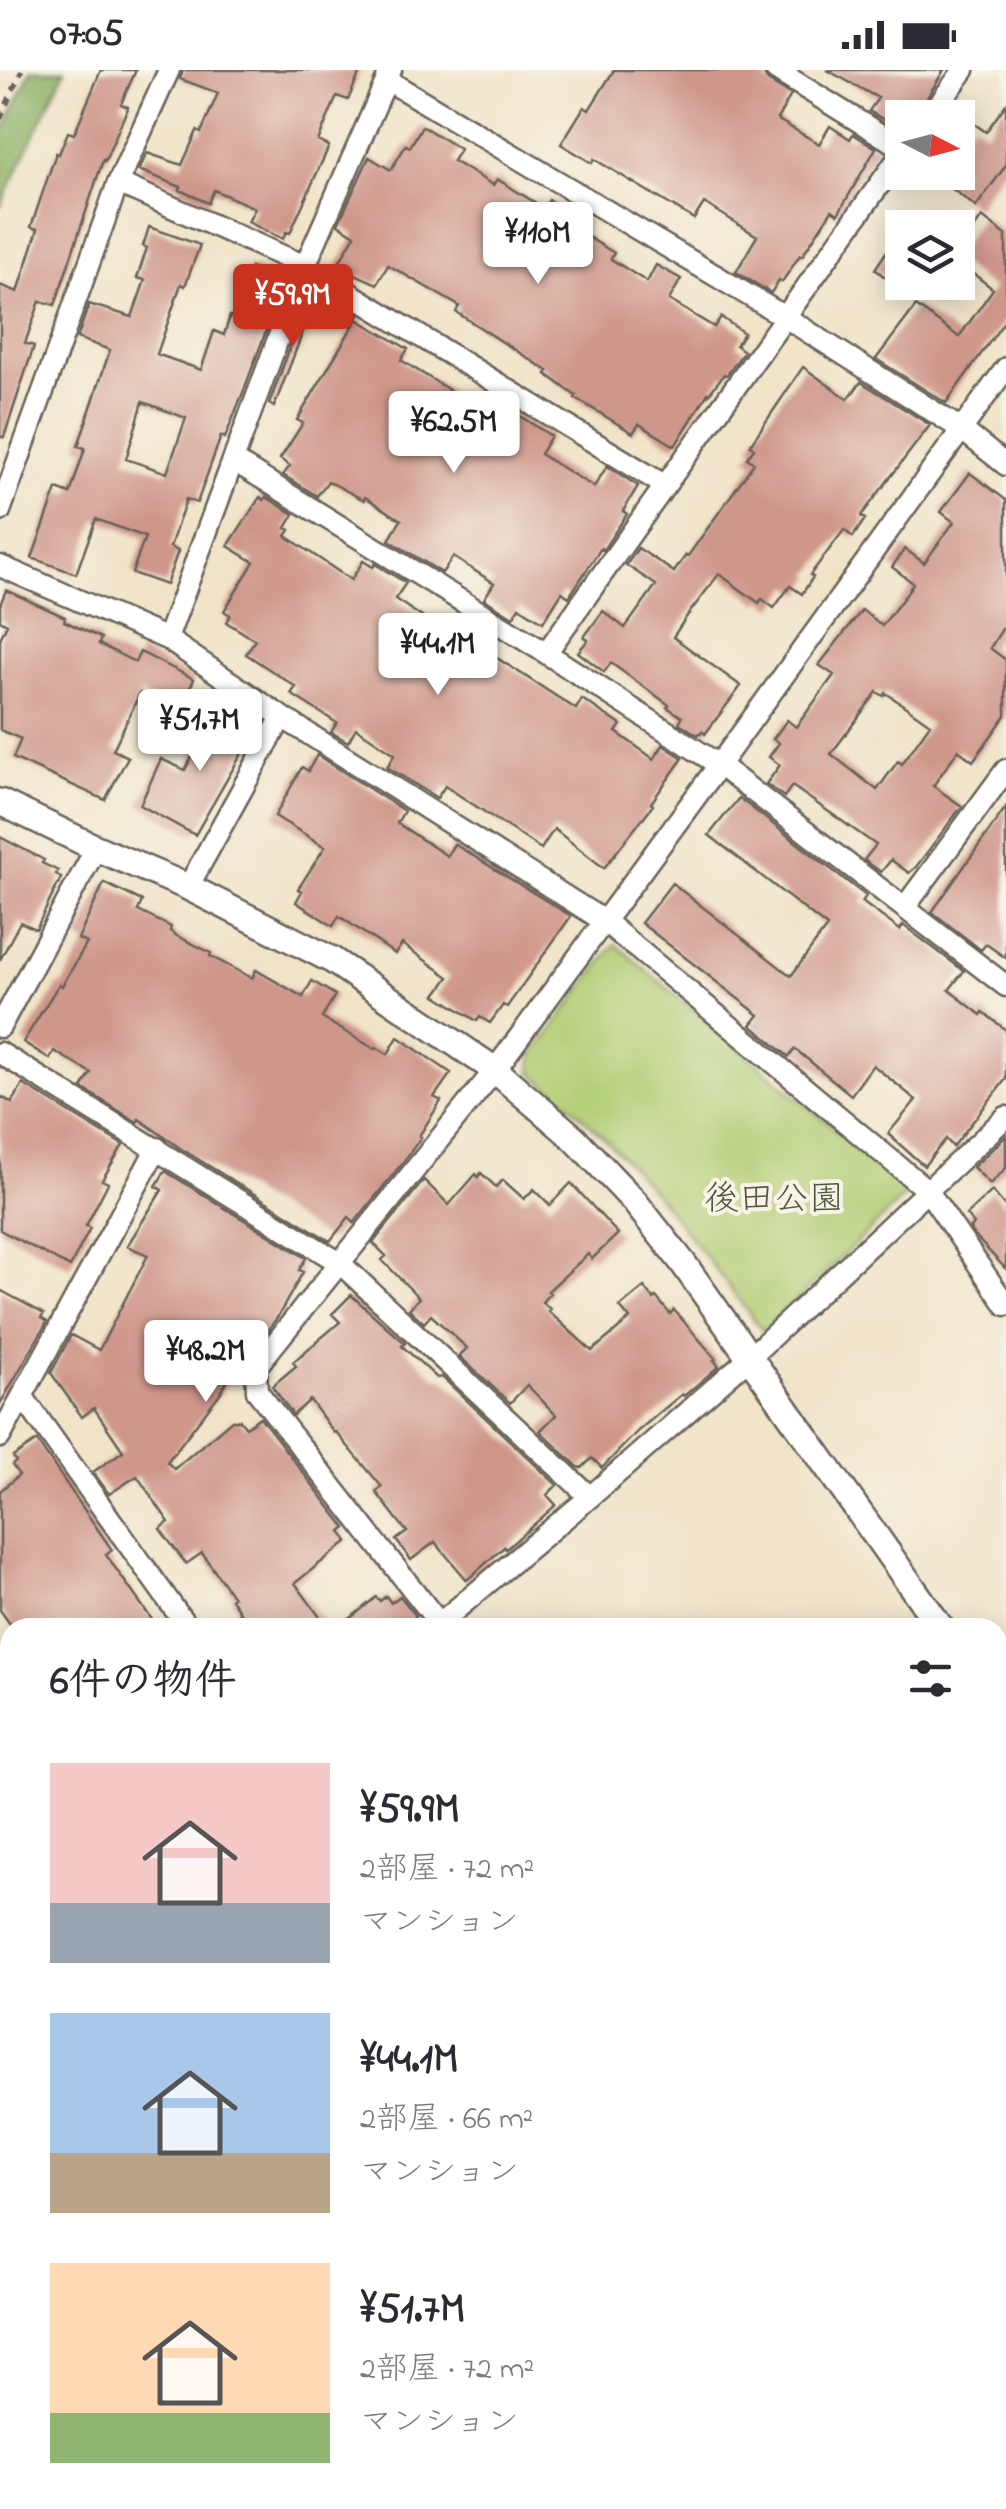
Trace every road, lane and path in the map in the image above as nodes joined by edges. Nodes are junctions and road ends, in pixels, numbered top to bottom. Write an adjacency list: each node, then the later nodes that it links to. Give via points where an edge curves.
1 (22, 70): 7 (path)
2 (169, 70): 10 (street)
3 (776, 70): 8 (street)
4 (964, 70): 6 (street)
5 (389, 75): 11 (street); 12 (street)
6 (942, 100)
7 (0, 119)
8 (885, 139)
9 (885, 175): 12 (street)
10 (118, 183): 11 (street); 18 (street)
11 (305, 266): 15 (street); 17 (street)
12 (786, 318): 14 (street); 17 (street)
13 (1006, 368): 14 (street)
14 (961, 429): 16 (street); 23 (street)
15 (234, 462): 20 (street); 21 (street)
16 (1006, 465)
17 (664, 485): 21 (street)
18 (0, 512)
19 (0, 566): 20 (street)
20 (167, 639): 22 (street)
21 (546, 653): 23 (street)
22 (282, 716): 27 (street); 29 (street)
23 (719, 766): 28 (street); 29 (street)
24 (1006, 770): 28 (street)
25 (0, 802): 26 (street)
26 (96, 848): 27 (street); 31 (street)
27 (188, 886): 33 (street, via 332,960)
28 (905, 907): 30 (street)
29 (604, 921): 33 (street); 36 (street)
30 (1006, 986)
31 (0, 1027)
32 (0, 1052): 35 (street)
33 (494, 1070): 37 (street); 39 (street, via 634,1201)
34 (1006, 1117): 36 (street)
35 (157, 1148): 37 (street); 40 (street)
36 (928, 1192): 38 (street); 39 (street)
37 (340, 1262): 42 (street); 44 (street, via 256,1367 257,1391)
38 (1006, 1306)
39 (750, 1356): 42 (street); 46 (street)
40 (23, 1396): 41 (street); 43 (street)
41 (0, 1437)
42 (590, 1497): 45 (street)
43 (181, 1618)
44 (430, 1618)
45 (446, 1618)
46 (933, 1618)

